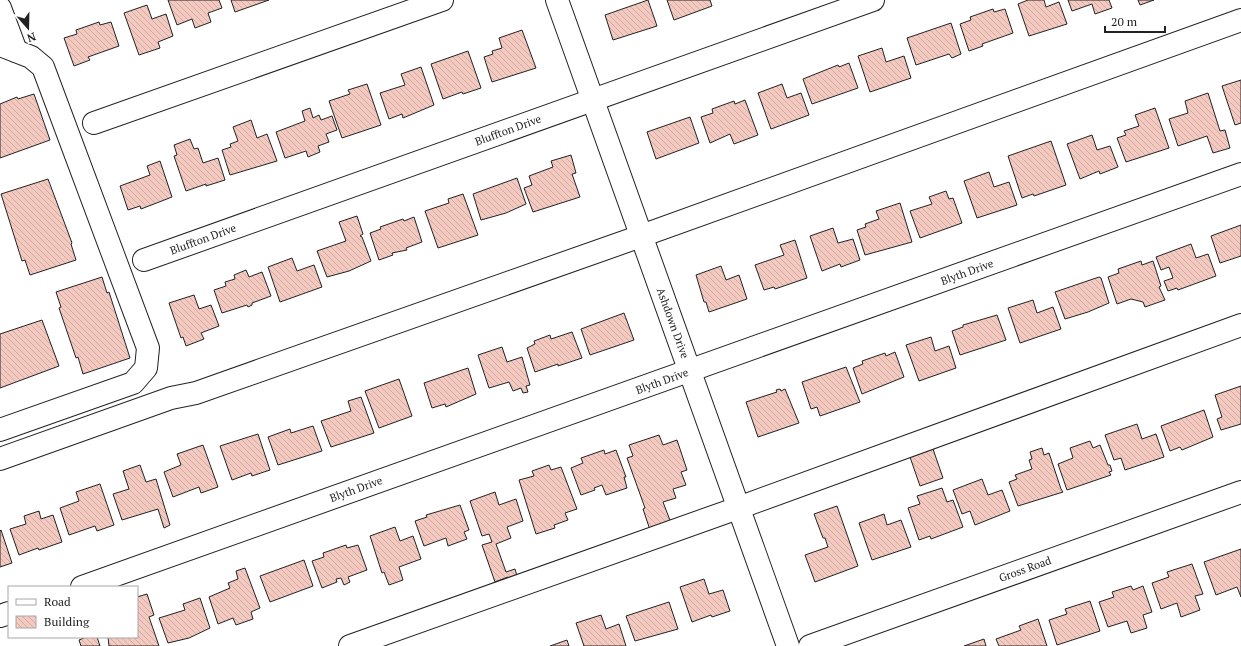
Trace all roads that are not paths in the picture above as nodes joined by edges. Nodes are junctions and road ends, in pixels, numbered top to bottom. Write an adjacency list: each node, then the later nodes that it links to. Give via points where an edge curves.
1 (17, 0): 5 (street)
2 (442, 0): 9 (street)
3 (557, 0): 8 (street, Ashdown Drive)
4 (872, 0): 8 (street, Bluffton Drive)
5 (0, 7): 7 (street)
6 (1241, 20): 11 (street)
7 (8, 48): 15 (street, via 31,57 43,67 148,348 146,368 133,382)
8 (593, 100): 11 (street, Ashdown Drive); 12 (street, Bluffton Drive)
9 (94, 123)
10 (1241, 174): 14 (street, Blyth Drive)
11 (641, 236): 14 (street, Ashdown Drive); 16 (street, via 196,393 171,398)
12 (144, 260)
13 (1241, 325): 18 (street)
14 (690, 371): 18 (street, Ashdown Drive); 19 (street, Blyth Drive)
15 (0, 430)
16 (0, 459)
17 (1241, 492): 22 (street, Gross Road)
18 (738, 508): 20 (street); 21 (street, Ashdown Drive)
19 (85, 586)
20 (350, 646)
21 (788, 646)
22 (810, 646)

